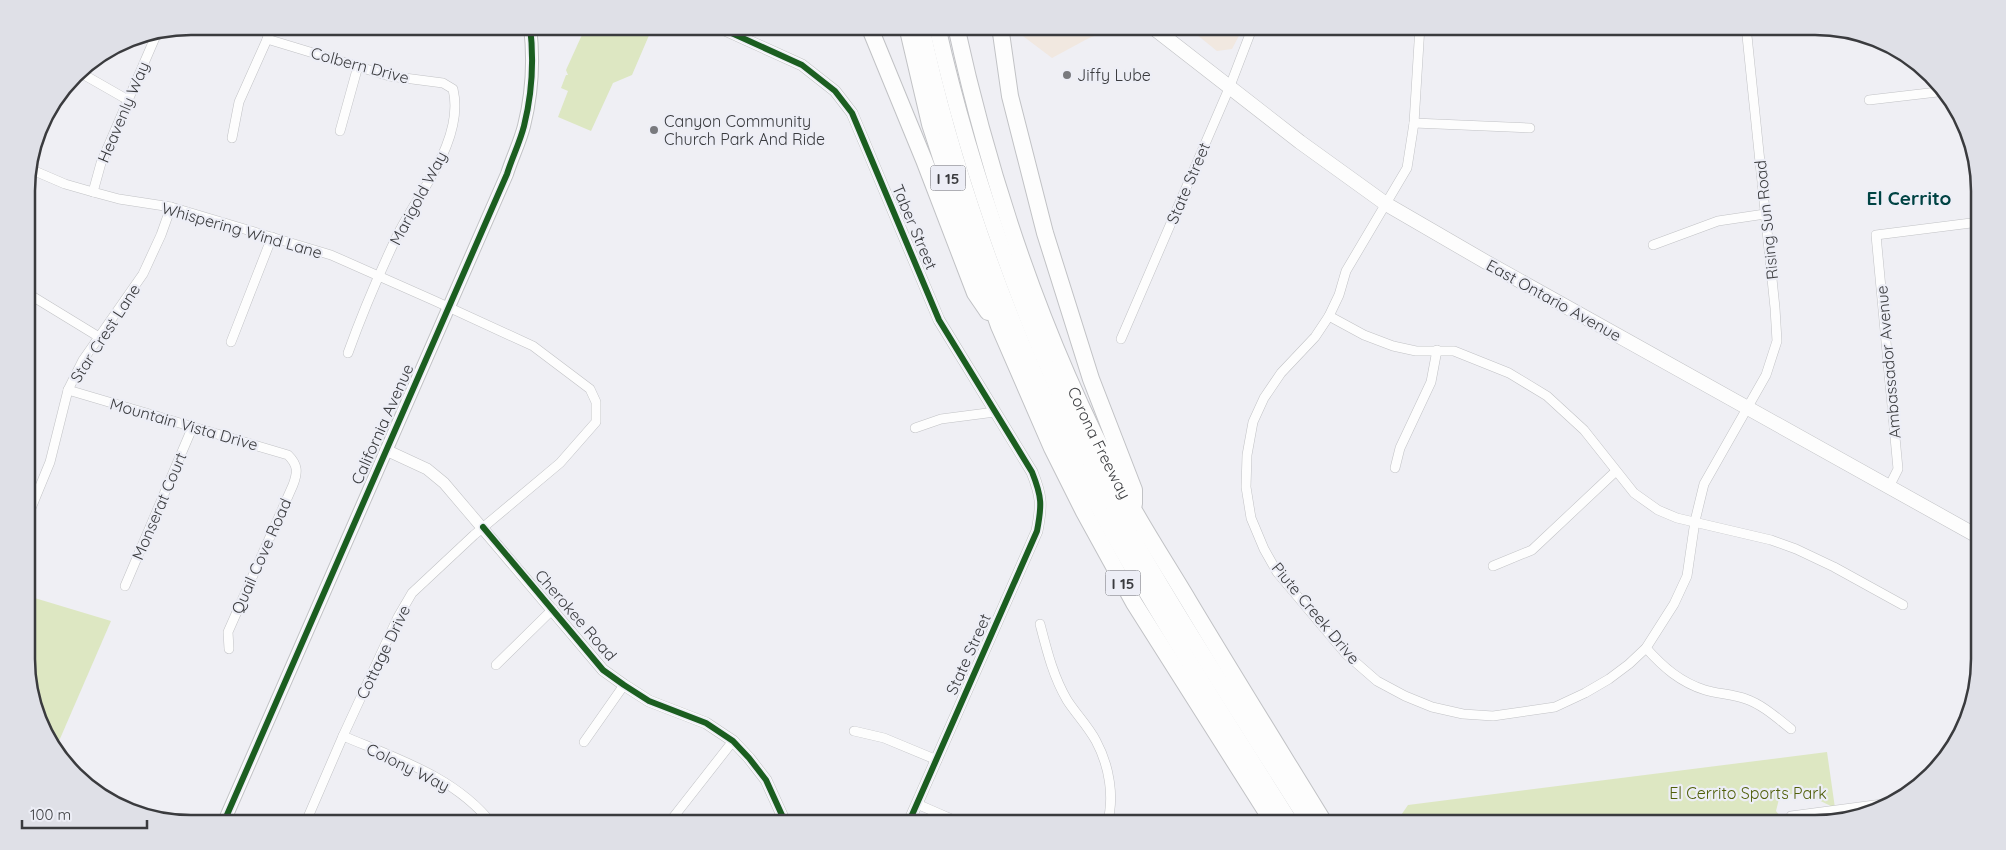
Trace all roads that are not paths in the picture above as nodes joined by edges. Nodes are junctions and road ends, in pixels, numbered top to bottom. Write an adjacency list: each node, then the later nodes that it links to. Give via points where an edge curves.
1 (269, 35): 14 (street)
2 (531, 35): 37 (main road, California Avenue, via 530,89 524,128)
3 (736, 35): 48 (street, Taber Street, via 802,65 835,91 852,113 939,320)
4 (873, 35): 39 (highway, via 975,293)
5 (909, 35): 39 (highway, I 15, via 930,124)
6 (923, 35): 88 (highway, via 973,214 1017,330 1063,437 1169,630)
7 (939, 35): 89 (highway, via 952,89 995,230 1055,383 1096,472 1148,565)
8 (958, 35): 58 (highway, Corona Freeway, via 999,194 1035,294 1076,394)
9 (1001, 35): 58 (highway, via 1010,96 1044,233 1091,379 1134,490)
10 (1163, 35): 18 (main road, East Ontario Avenue)
11 (1250, 35): 18 (street, State Street)
12 (1419, 35): 23 (street, Piute Creek Drive)
13 (1747, 35): 31 (street, Rising Sun Road)
14 (267, 39): 16 (street, Colbern Drive); 26 (street, via 239,102)
15 (154, 40): 21 (street, Heavenly Way)
16 (358, 66): 19 (street, Colbern Drive, via 389,76 442,83); 25 (street)
17 (86, 76): 21 (street)
18 (1230, 86): 29 (main road, East Ontario Avenue); 41 (street, State Street)
19 (453, 89): 35 (street, Marigold Way, via 456,102 454,120 438,166 409,212)
20 (1935, 92): 22 (street)
21 (128, 100): 28 (street, Heavenly Way, via 101,163)
22 (1869, 100)
23 (1414, 123): 24 (street); 29 (street, Piute Creek Drive, via 1407,168)
24 (1530, 128)
25 (340, 131)
26 (232, 138)
27 (36, 172): 28 (street, Whispering Wind Lane)
28 (93, 192): 30 (street, Whispering Wind Lane)
29 (1386, 204): 38 (street, Piute Creek Drive, via 1346,271); 47 (main road, East Ontario Avenue)
30 (171, 207): 33 (street, Whispering Wind Lane); 40 (street, Star Crest Lane, via 143,274)
31 (1765, 214): 34 (street, via 1718,221); 47 (street, Rising Sun Road, via 1777,341 1766,375)
32 (1971, 223): 55 (street, Ambassador Avenue, via 1876,235 1898,469)
33 (272, 237): 35 (street, Whispering Wind Lane, via 331,255); 42 (street)
34 (1653, 245)
35 (379, 276): 37 (street, Whispering Wind Lane); 44 (street, Marigold Way)
36 (35, 298): 40 (street)
37 (449, 307): 46 (street, Whispering Wind Lane, via 533,346 590,389); 51 (main road, California Avenue)
38 (1329, 316): 43 (street, via 1393,346 1416,351); 67 (street, Piute Creek Drive, via 1315,337 1281,372 1264,398 1253,422 1246,486 1251,518 1277,572 1346,654 1377,681 1405,696 1439,709 1492,716 1555,707 1609,680)
39 (999, 326): 87 (highway, I 15, via 1052,448 1134,603)
40 (99, 336): 45 (street, Star Crest Lane)
41 (1121, 339)
42 (231, 342)
43 (1437, 350): 53 (street, via 1431,382 1400,448); 54 (street, via 1473,357 1509,373 1547,396 1584,430)
44 (348, 354)
45 (68, 390): 49 (street, Mountain Vista Drive); 57 (street, Star Crest Lane, via 50,462)
46 (596, 402): 60 (street, Cottage Drive, via 596,422 560,464)
47 (1746, 407): 55 (main road, East Ontario Avenue); 59 (street, Piute Creek Drive, via 1704,484)
48 (995, 412): 50 (street, via 941,419); 56 (street, Taber Street, via 1032,472)
49 (193, 426): 52 (street, Mountain Vista Drive, via 288,455); 63 (street, Monserat Court)
50 (915, 428)
51 (386, 450): 60 (street, Cherokee Road, via 427,469 444,483); 79 (main road, California Avenue)
52 (296, 463): 68 (street, Quail Cove Road, via 293,485 228,632)
53 (1395, 468)
54 (1616, 471): 59 (street, via 1634,493 1658,510); 62 (street, via 1532,550)
55 (1889, 488): 61 (main road, East Ontario Avenue)
56 (1040, 492): 76 (street, State Street, via 1037,531)
57 (35, 499)
58 (1135, 511): 90 (highway, Corona Freeway)
59 (1695, 521): 64 (street, via 1796,549); 67 (street, Piute Creek Drive, via 1686,576 1674,604)
60 (483, 527): 65 (street, Cherokee Road); 73 (street, Cottage Drive, via 412,593)
61 (1971, 533)
62 (1493, 566)
63 (125, 586)
64 (1903, 605)
65 (553, 609): 69 (street); 70 (street, Cherokee Road, via 603,670)
66 (1040, 624): 86 (street, via 1051,668 1068,700 1096,740 1106,764 1110,789)
67 (1646, 648): 71 (street, via 1681,680 1704,690 1746,699)
68 (229, 650)
69 (496, 665)
70 (624, 685): 74 (street, Cherokee Road, via 650,701 706,723); 75 (street)
71 (1791, 729)
72 (854, 731): 76 (street, via 884,738)
73 (343, 736): 80 (street, Cottage Drive); 81 (street, Colony Way, via 436,777 463,794)
74 (733, 741): 82 (street); 83 (street, Cherokee Road, via 766,780)
75 (584, 742)
76 (937, 760): 77 (street, State Street)
77 (917, 804): 84 (street, State Street); 85 (street)
78 (1867, 806): 91 (street)
79 (227, 815)
80 (309, 815)
81 (484, 815)
82 (675, 815)
83 (782, 815)
84 (912, 815)
85 (942, 815)
86 (1109, 815)
87 (1268, 815)
88 (1285, 815)
89 (1304, 815)
90 (1320, 815)
91 (1799, 815)

